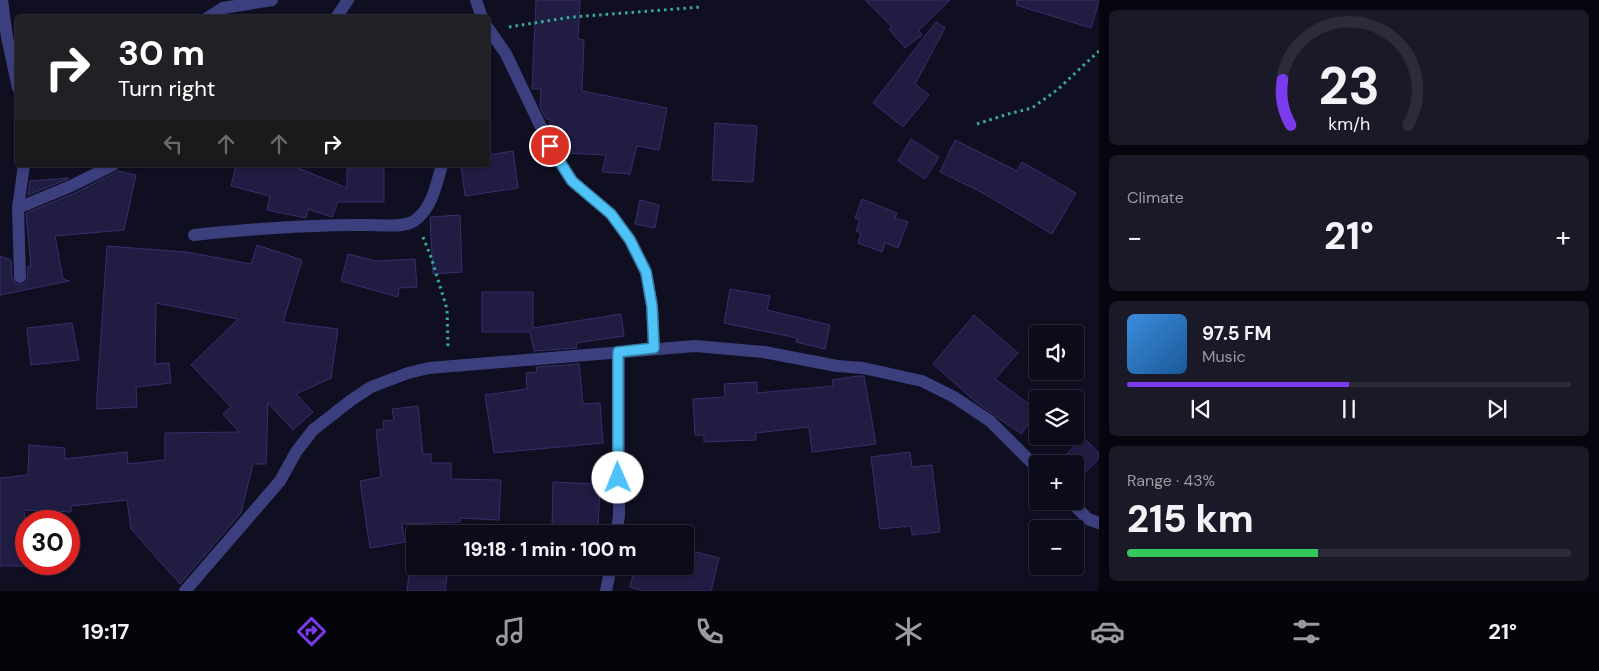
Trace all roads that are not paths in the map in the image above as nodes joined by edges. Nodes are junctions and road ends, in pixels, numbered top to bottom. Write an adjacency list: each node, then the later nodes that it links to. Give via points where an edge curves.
1 (2, 0): 9 (street)
2 (272, 0): 5 (street, via 222,8)
3 (348, 0): 6 (street)
4 (476, 0): 7 (street)
5 (212, 15)
6 (338, 15)
7 (481, 15)
8 (490, 32): 16 (street, via 506,54 550,146 572,181 611,214 630,240 646,272)
9 (15, 74)
10 (24, 167): 13 (street)
11 (109, 167): 13 (street)
12 (441, 167): 14 (street, via 426,210 412,222 392,226 331,224 272,227)
13 (18, 208): 15 (street)
14 (194, 235)
15 (20, 278)
16 (654, 348): 17 (street); 18 (street, via 695,346 764,352 922,382 954,397 990,421)
17 (618, 352): 21 (street); 23 (street, via 429,368 371,387 313,430 280,481)
18 (1029, 460)
19 (1079, 510): 20 (street, via 1088,519)
20 (1099, 523)
21 (618, 525)
22 (609, 575): 24 (street)
23 (186, 591)
24 (606, 591)

